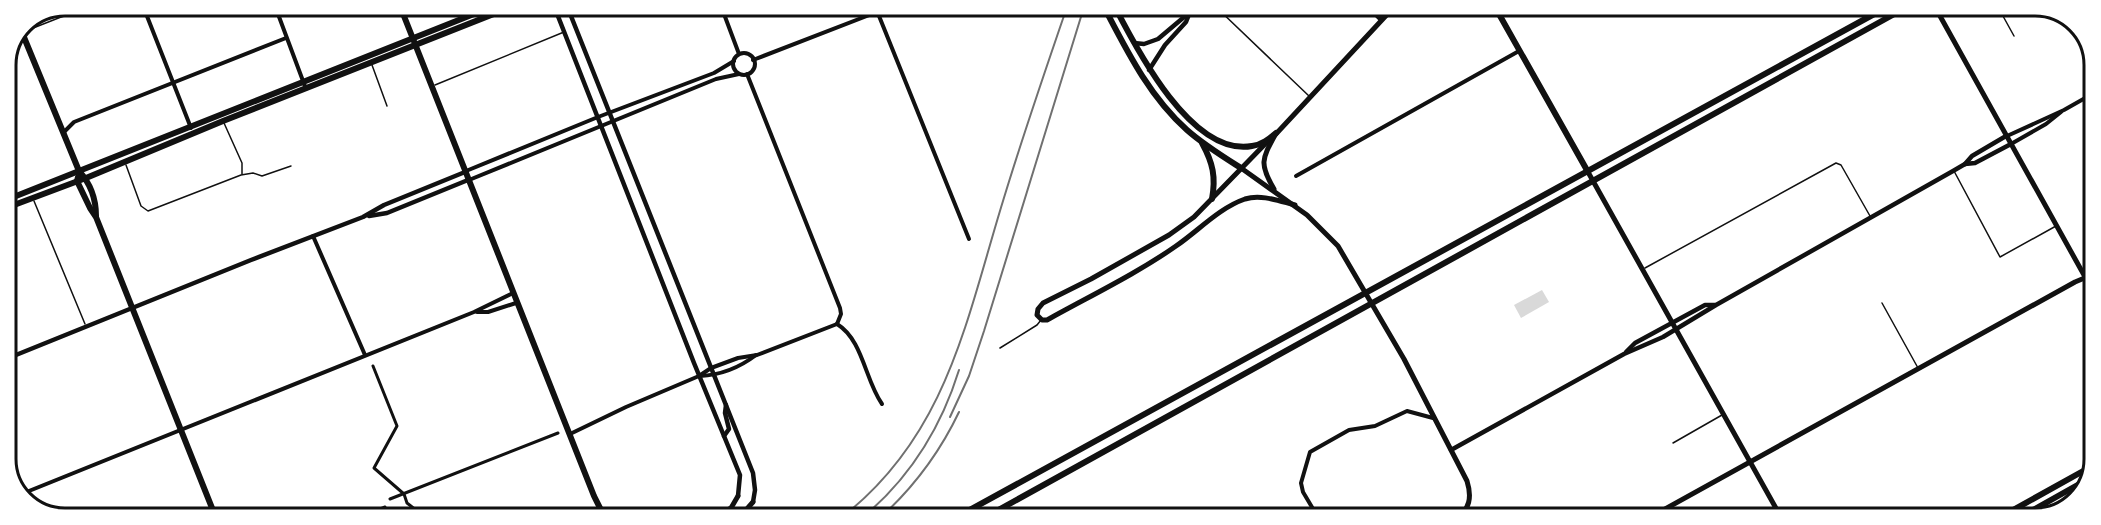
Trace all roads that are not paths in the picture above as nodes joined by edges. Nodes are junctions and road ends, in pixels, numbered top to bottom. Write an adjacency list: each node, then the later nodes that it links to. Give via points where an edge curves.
1 (65, 16): 25 (lane)
2 (147, 16): 41 (street)
3 (278, 16): 28 (street)
4 (404, 16): 30 (main road)
5 (472, 16): 30 (main road)
6 (486, 16): 30 (main road)
7 (558, 16): 26 (street)
8 (571, 16): 48 (street)
9 (725, 16): 33 (street)
10 (865, 16): 35 (street)
11 (880, 16): 84 (street)
12 (1109, 16): 57 (main road, via 1147,84 1176,119)
13 (1120, 16): 31 (main road)
14 (1184, 16): 31 (street, via 1158,39)
15 (1188, 16): 37 (street)
16 (1226, 16): 44 (lane)
17 (1378, 16): 24 (street)
18 (1386, 16): 24 (main road)
19 (1500, 16): 32 (main road)
20 (1871, 16): 66 (main road)
21 (1891, 16): 72 (main road)
22 (1940, 16): 56 (main road)
23 (2003, 16): 27 (lane)
24 (1382, 20): 44 (main road)
25 (33, 30)
26 (565, 32): 42 (lane); 49 (street)
27 (2014, 36)
28 (286, 38): 40 (street); 41 (street)
29 (24, 39): 54 (main road)
30 (414, 42): 34 (main road); 42 (main road)
31 (1133, 43): 37 (main road)
32 (1520, 51): 66 (main road); 68 (street)
33 (739, 54): 35 (street); 36 (street)
34 (370, 59): 40 (main road); 43 (main road); 46 (lane)
35 (753, 60): 39 (street, via 754,67)
36 (734, 61): 38 (street, via 733,67); 48 (street, via 714,73)
37 (1149, 70): 55 (main road, via 1170,99 1223,144 1253,146)
38 (739, 74): 39 (street); 51 (street, via 716,79)
39 (747, 74): 98 (street, via 840,308)
40 (304, 81): 43 (street); 53 (main road)
41 (173, 83): 53 (street); 54 (street, via 74,122)
42 (431, 86): 65 (main road)
43 (306, 89): 50 (main road)
44 (1310, 96): 55 (main road)
45 (2084, 99): 47 (street)
46 (387, 106)
47 (2064, 110): 56 (street); 58 (street)
48 (609, 113): 49 (street); 51 (street)
49 (598, 117): 52 (street); 65 (street)
50 (223, 120): 53 (main road); 67 (lane, via 242,163)
51 (612, 121): 52 (street); 107 (street)
52 (602, 125): 70 (street); 109 (street)
53 (191, 130): 59 (main road); 63 (main road)
54 (63, 133): 63 (main road)
55 (1276, 133): 62 (main road); 73 (main road, via 1263,165)
56 (2006, 136): 58 (main road); 60 (street)
57 (1201, 141): 62 (main road); 76 (main road, via 1214,175)
58 (2011, 144): 60 (street, via 1975,163); 82 (main road)
59 (124, 162): 67 (lane, via 141,206 148,211); 69 (main road)
60 (1965, 164): 64 (street)
61 (291, 166): 67 (lane, via 262,176)
62 (1240, 168): 73 (main road); 76 (main road)
63 (79, 171): 69 (main road); 71 (main road); 74 (main road)
64 (1953, 171): 81 (street); 82 (lane, via 2000,256)
65 (465, 172): 70 (main road); 80 (street)
66 (1588, 172): 72 (main road); 89 (main road)
67 (241, 175)
68 (1296, 176)
69 (86, 178): 71 (main road); 79 (main road, via 96,203)
70 (468, 180): 80 (street, via 387,213); 88 (main road)
71 (77, 181): 75 (main road); 79 (main road)
72 (1593, 182): 85 (main road); 92 (main road)
73 (1277, 193): 78 (main road)
74 (16, 196)
75 (32, 197): 77 (main road); 99 (lane)
76 (1212, 200): 96 (main road, via 1169,235 1043,303 1037,312)
77 (16, 204)
78 (1294, 205): 89 (main road, via 1338,246); 96 (main road, via 1264,198 1245,199 1151,262)
79 (96, 217): 94 (main road)
80 (363, 217): 83 (street)
81 (1870, 217): 85 (lane, via 1841,165 1833,163); 93 (street)
82 (2057, 225): 86 (main road)
83 (313, 236): 94 (street); 104 (street)
84 (969, 239)
85 (1642, 269): 97 (main road)
86 (2084, 275)
87 (2084, 278): 108 (main road)
88 (513, 293): 90 (main road); 95 (street)
89 (1366, 293): 92 (main road); 134 (main road)
90 (516, 303): 95 (street); 117 (main road)
91 (1882, 303): 108 (lane)
92 (1372, 304): 114 (main road); 135 (main road)
93 (1716, 305): 97 (street, via 1705,305); 100 (street)
94 (132, 309): 99 (street); 115 (main road)
95 (474, 312): 104 (street)
96 (1042, 320): 101 (lane)
97 (1672, 323): 100 (main road); 102 (street)
98 (837, 324): 105 (street); 111 (street, via 850,336)
99 (86, 327): 103 (street)
100 (1676, 329): 102 (street); 113 (main road)
101 (1000, 348)
102 (1624, 354): 120 (street)
103 (17, 355)
104 (365, 355): 115 (street)
105 (757, 355): 107 (street); 110 (street)
106 (373, 366): 125 (street, via 397,426 374,468)
107 (711, 368): 109 (street); 110 (street)
108 (1918, 369): 121 (main road)
109 (699, 376): 110 (street); 117 (street); 118 (street)
110 (714, 376): 112 (street)
111 (882, 404)
112 (726, 405): 118 (street, via 729,429); 128 (street, via 753,473)
113 (1723, 415): 119 (lane); 121 (main road)
114 (1433, 418): 120 (main road); 136 (street, via 1407,411 1375,426 1349,430 1314,448 1307,458 1302,483)
115 (181, 431): 124 (street); 129 (main road)
116 (558, 433): 125 (street)
117 (570, 435): 131 (main road)
118 (724, 436): 126 (street, via 740,476)
119 (1673, 443)
120 (1451, 450): 137 (main road, via 1470,490)
121 (1749, 462): 138 (main road); 139 (main road)
122 (2083, 471): 140 (main road)
123 (2077, 485): 141 (main road)
124 (29, 492)
125 (404, 494): 127 (street); 130 (street)
126 (738, 496): 132 (main road)
127 (390, 499)
128 (753, 501): 133 (main road)
129 (212, 508)
130 (413, 508)
131 (600, 508)
132 (731, 508)
133 (748, 508)
134 (974, 508)
135 (1002, 508)
136 (1313, 508)
137 (1466, 508)
138 (1667, 508)
139 (1776, 508)
140 (2017, 508)
141 (2037, 508)

